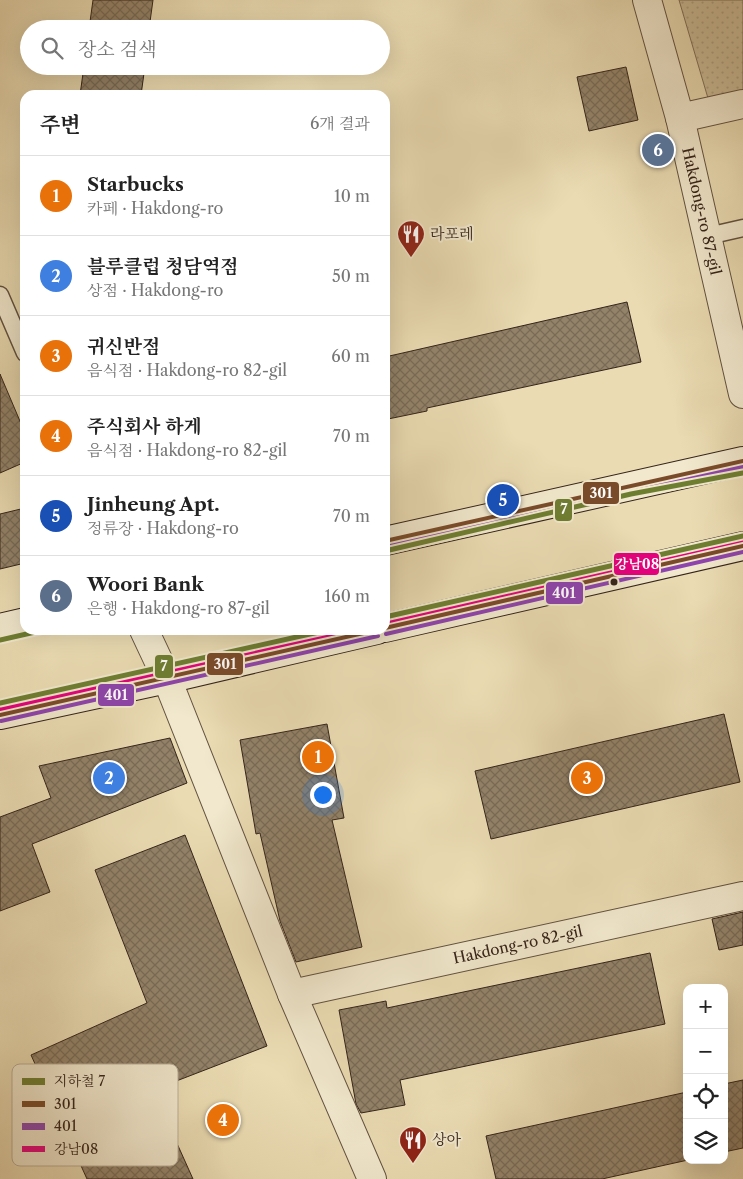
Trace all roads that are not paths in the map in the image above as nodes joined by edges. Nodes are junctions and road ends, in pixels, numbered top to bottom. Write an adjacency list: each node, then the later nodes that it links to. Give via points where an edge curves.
1 (647, 0): 3 (street, Hakdong-ro 87-gil)
2 (743, 104): 3 (street)
3 (680, 118): 5 (street, Hakdong-ro 87-gil)
4 (743, 228): 5 (lane)
5 (708, 236): 8 (street, Hakdong-ro 87-gil)
6 (0, 295): 7 (lane)
7 (20, 341)
8 (743, 394)
9 (743, 462): 10 (street)
10 (390, 540)
11 (743, 546): 13 (street)
12 (20, 623): 14 (street)
13 (390, 627)
14 (0, 628)
15 (146, 635): 17 (street)
16 (356, 635): 17 (street)
17 (167, 679): 18 (street); 20 (street)
18 (0, 715)
19 (743, 896): 20 (street, Hakdong-ro 82-gil)
20 (292, 994): 21 (street)
21 (372, 1179)

